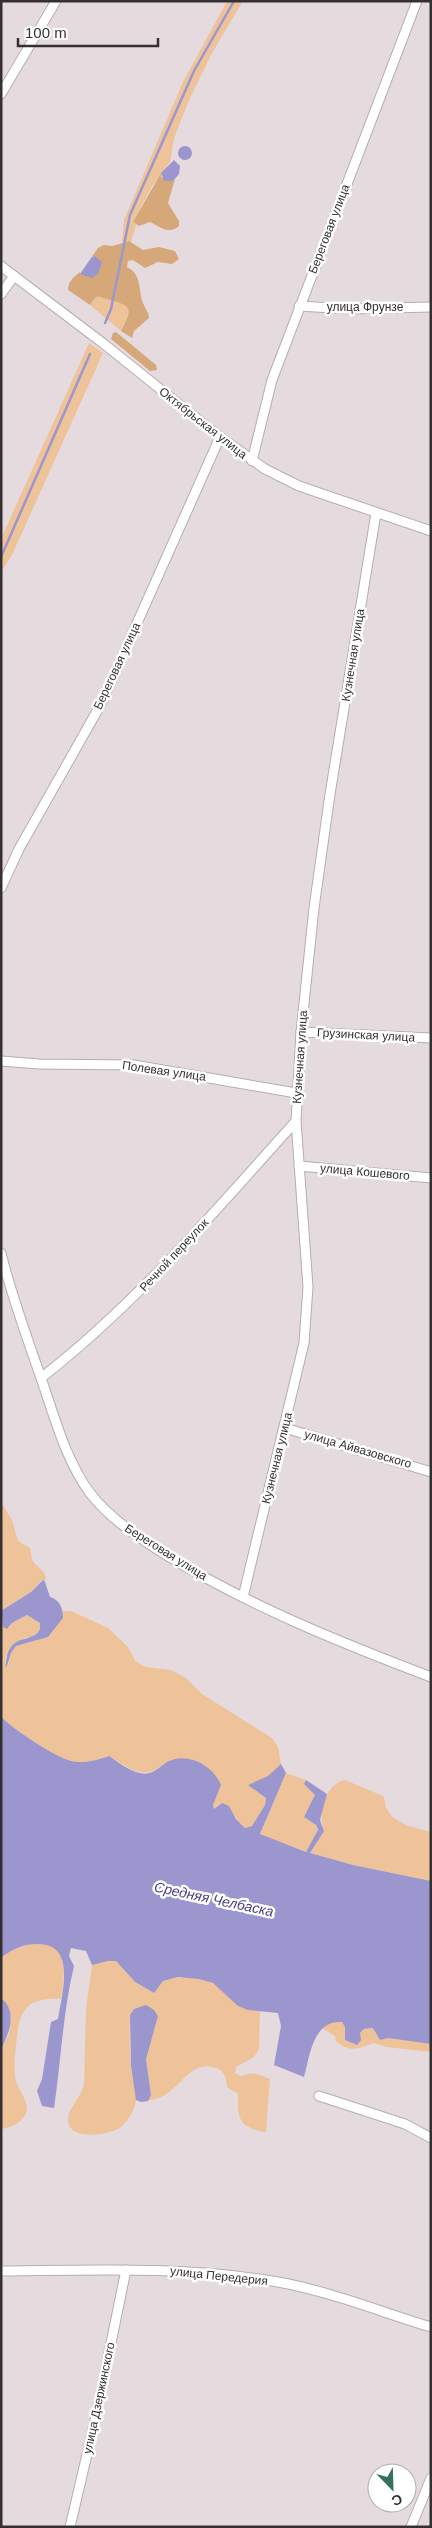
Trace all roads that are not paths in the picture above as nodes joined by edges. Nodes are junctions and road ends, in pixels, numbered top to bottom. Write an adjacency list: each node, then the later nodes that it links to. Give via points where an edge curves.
1 (56, 1): 3 (street)
2 (417, 1): 7 (street, Береговая улица)
3 (1, 94)
4 (1, 266): 5 (street, Октябрьская улица)
5 (14, 276): 6 (street); 9 (street, Октябрьская улица)
6 (1, 294)
7 (299, 306): 8 (street, улица Фрунзе, via 348,309); 10 (street, Береговая улица, via 265,400)
8 (431, 307)
9 (220, 437): 10 (street, Октябрьская улица); 13 (street, Береговая улица, via 101,704 18,849)
10 (252, 461): 11 (street, Октябрьская улица, via 299,486)
11 (376, 514): 12 (street, Октябрьская улица); 14 (street, Кузнечная улица, via 330,794)
12 (431, 532)
13 (1, 888)
14 (301, 1032): 15 (street, Грузинская улица); 17 (street, Кузнечная улица)
15 (431, 1038)
16 (1, 1061): 17 (street, Полевая улица, via 134,1065)
17 (296, 1093): 18 (street, Кузнечная улица)
18 (296, 1121): 19 (street, Кузнечная улица); 22 (street, Речной переулок, via 121,1311)
19 (299, 1166): 20 (street, улица Кошевого); 23 (street, Кузнечная улица, via 306,1255 306,1320 301,1361)
20 (431, 1178)
21 (1, 1252): 22 (street, Береговая улица)
22 (41, 1378): 25 (street, Береговая улица, via 77,1471 103,1509 148,1543)
23 (285, 1428): 24 (street, улица Айвазовского); 25 (street, Кузнечная улица)
24 (431, 1472)
25 (244, 1598): 26 (street, Береговая улица)
26 (431, 1677)
27 (320, 2096): 28 (street, via 405,2124)
28 (431, 2138)
29 (126, 2270): 30 (street, улица Передерия); 31 (street, улица Передерия, via 189,2270 280,2282); 33 (street, улица Дзержинского)
30 (1, 2271)
31 (431, 2327)
32 (431, 2478): 34 (street)
33 (70, 2527)
34 (411, 2527)

